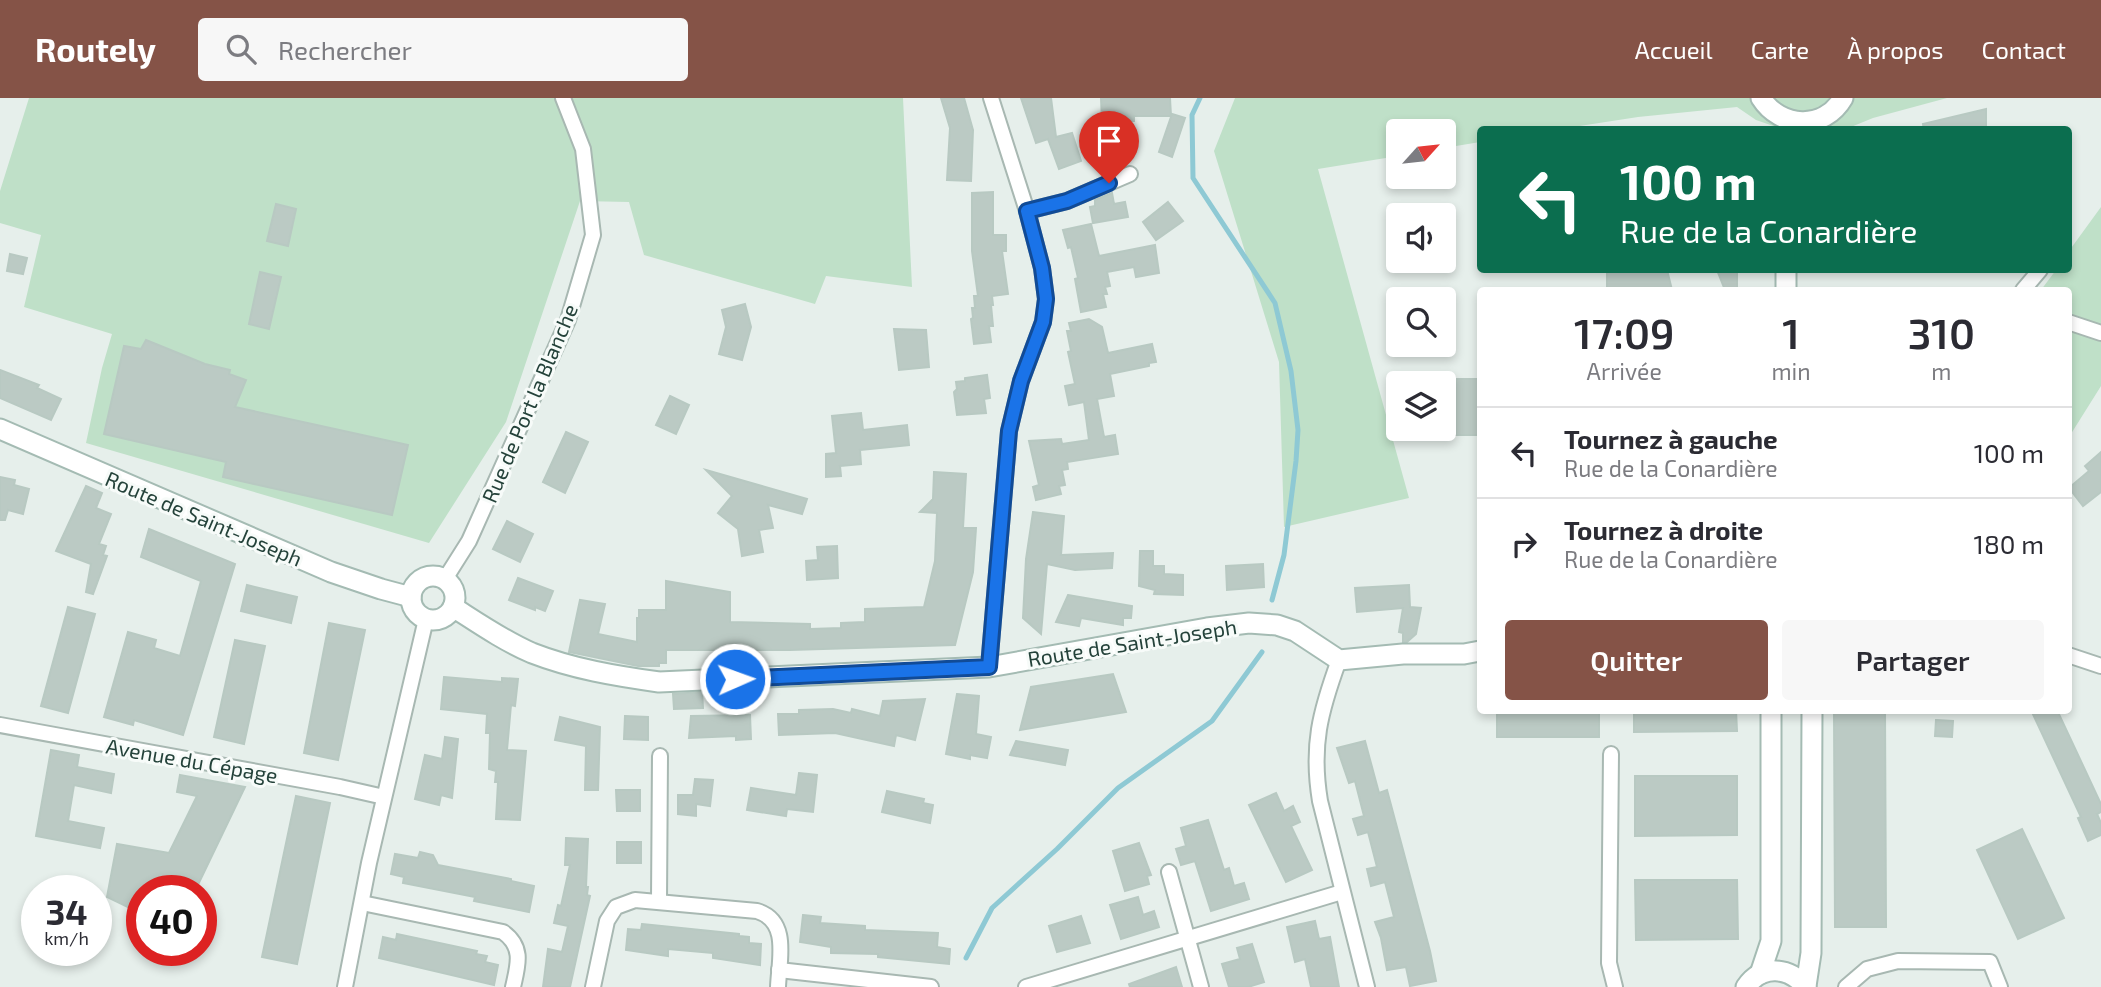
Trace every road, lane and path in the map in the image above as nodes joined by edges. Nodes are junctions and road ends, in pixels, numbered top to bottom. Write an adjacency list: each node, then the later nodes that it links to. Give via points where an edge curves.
1 (563, 98): 14 (street, Rue de Port la Blanche, via 583,149 593,235 568,320 469,541)
2 (991, 98): 8 (street)
3 (1761, 98): 5 (street)
4 (1843, 98): 6 (street)
5 (1776, 121): 6 (street)
6 (1818, 123)
7 (1130, 174): 8 (street, via 1067,201)
8 (1027, 211): 22 (street, via 1046,299 1009,431)
9 (2037, 273): 10 (street)
10 (2026, 287)
11 (2072, 323): 12 (street)
12 (2101, 333)
13 (0, 429): 15 (street, Route de Saint-Joseph, via 331,572)
14 (444, 579): 15 (street, via 423,578); 16 (street, via 454,594)
15 (411, 597): 17 (street, via 415,611)
16 (453, 607): 17 (street, via 442,618); 22 (street, Route de Saint-Joseph, via 533,653 606,675 659,682)
17 (426, 619): 28 (street)
18 (1477, 651): 20 (street)
19 (2072, 656): 21 (street)
20 (1339, 660): 22 (street, Route de Saint-Joseph, via 1296,631 1250,623); 30 (street, via 1316,740 1315,770)
21 (2101, 666)
22 (989, 667)
23 (1771, 714): 35 (street, via 1771,942)
24 (1812, 714): 46 (street, via 1811,953)
25 (0, 725): 28 (street, Avenue du Cépage)
26 (1611, 754): 45 (street, via 1609,963)
27 (660, 756): 31 (street)
28 (384, 797): 32 (street)
29 (1169, 872): 33 (street)
30 (1342, 892): 33 (street); 44 (street)
31 (659, 901): 34 (street, via 763,913 779,929); 39 (street, via 635,900 616,907 607,921)
32 (362, 903): 37 (street); 38 (street, via 503,932 518,950)
33 (1186, 938): 36 (street); 43 (street)
34 (779, 970): 40 (street); 41 (street)
35 (1753, 980): 46 (street, via 1770,971 1789,972)
36 (1047, 984): 42 (street)
37 (345, 987)
38 (513, 987)
39 (593, 987)
40 (778, 987)
41 (931, 987)
42 (1026, 987)
43 (1201, 987)
44 (1367, 987)
45 (1615, 987)
46 (1806, 987)
47 (1846, 987): 48 (street, via 1867,970 1898,961 1990,962)
48 (2000, 987)

